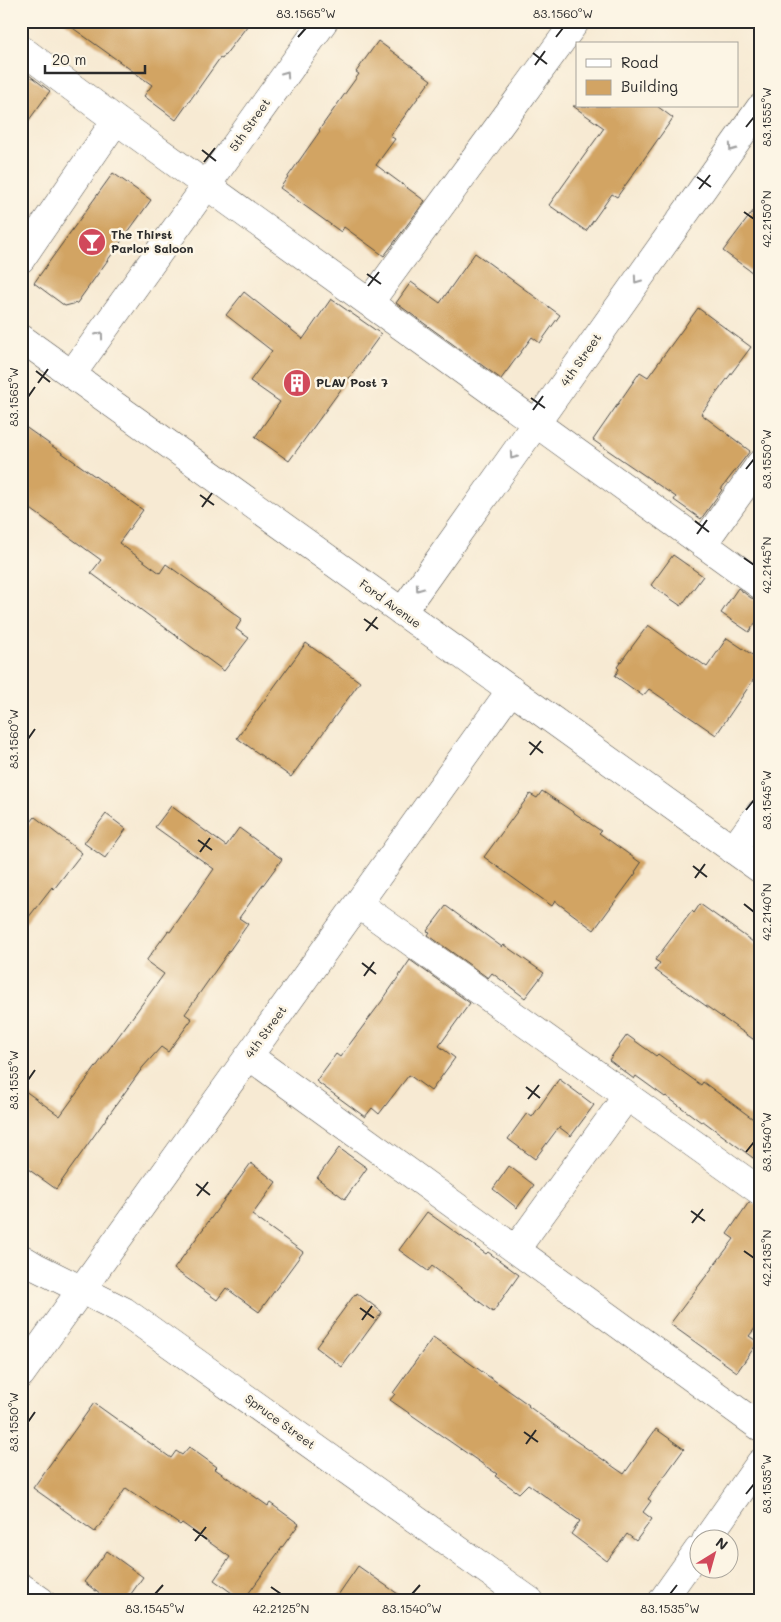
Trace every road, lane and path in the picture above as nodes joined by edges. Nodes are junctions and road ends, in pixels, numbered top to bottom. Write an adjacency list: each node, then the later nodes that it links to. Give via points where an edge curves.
1 (324, 21): 6 (street, 5th Street, one-way to 1)
2 (576, 21): 8 (street)
3 (21, 49): 5 (street)
4 (760, 108): 11 (street, 4th Street, one-way to 11)
5 (116, 120): 6 (street); 7 (street)
6 (208, 185): 8 (street); 10 (street, 5th Street, one-way to 6)
7 (21, 258)
8 (370, 302): 11 (street)
9 (21, 338): 10 (street, Ford Avenue)
10 (72, 374): 15 (street, Ford Avenue)
11 (536, 424): 13 (street); 15 (street, 4th Street, one-way to 15)
12 (760, 464): 13 (street)
13 (703, 544): 14 (street)
14 (760, 585)
15 (402, 612): 16 (street, Ford Avenue)
16 (511, 690): 18 (street, Ford Avenue); 20 (street, 4th Street)
17 (760, 813): 18 (street)
18 (733, 850): 19 (street, Ford Avenue)
19 (760, 869)
20 (358, 904): 21 (street, 4th Street); 22 (street)
21 (249, 1056): 24 (street); 26 (street, 4th Street)
22 (627, 1096): 23 (street); 24 (street)
23 (760, 1191)
24 (516, 1249): 28 (street)
25 (21, 1258): 26 (street, Spruce Street)
26 (82, 1290): 27 (street, 4th Street); 34 (street, Spruce Street, via 124,1311)
27 (21, 1374)
28 (760, 1427)
29 (760, 1462): 30 (street)
30 (713, 1530)
31 (688, 1564): 35 (street)
32 (21, 1586): 33 (street)
33 (41, 1601)
34 (530, 1601)
35 (662, 1601)

